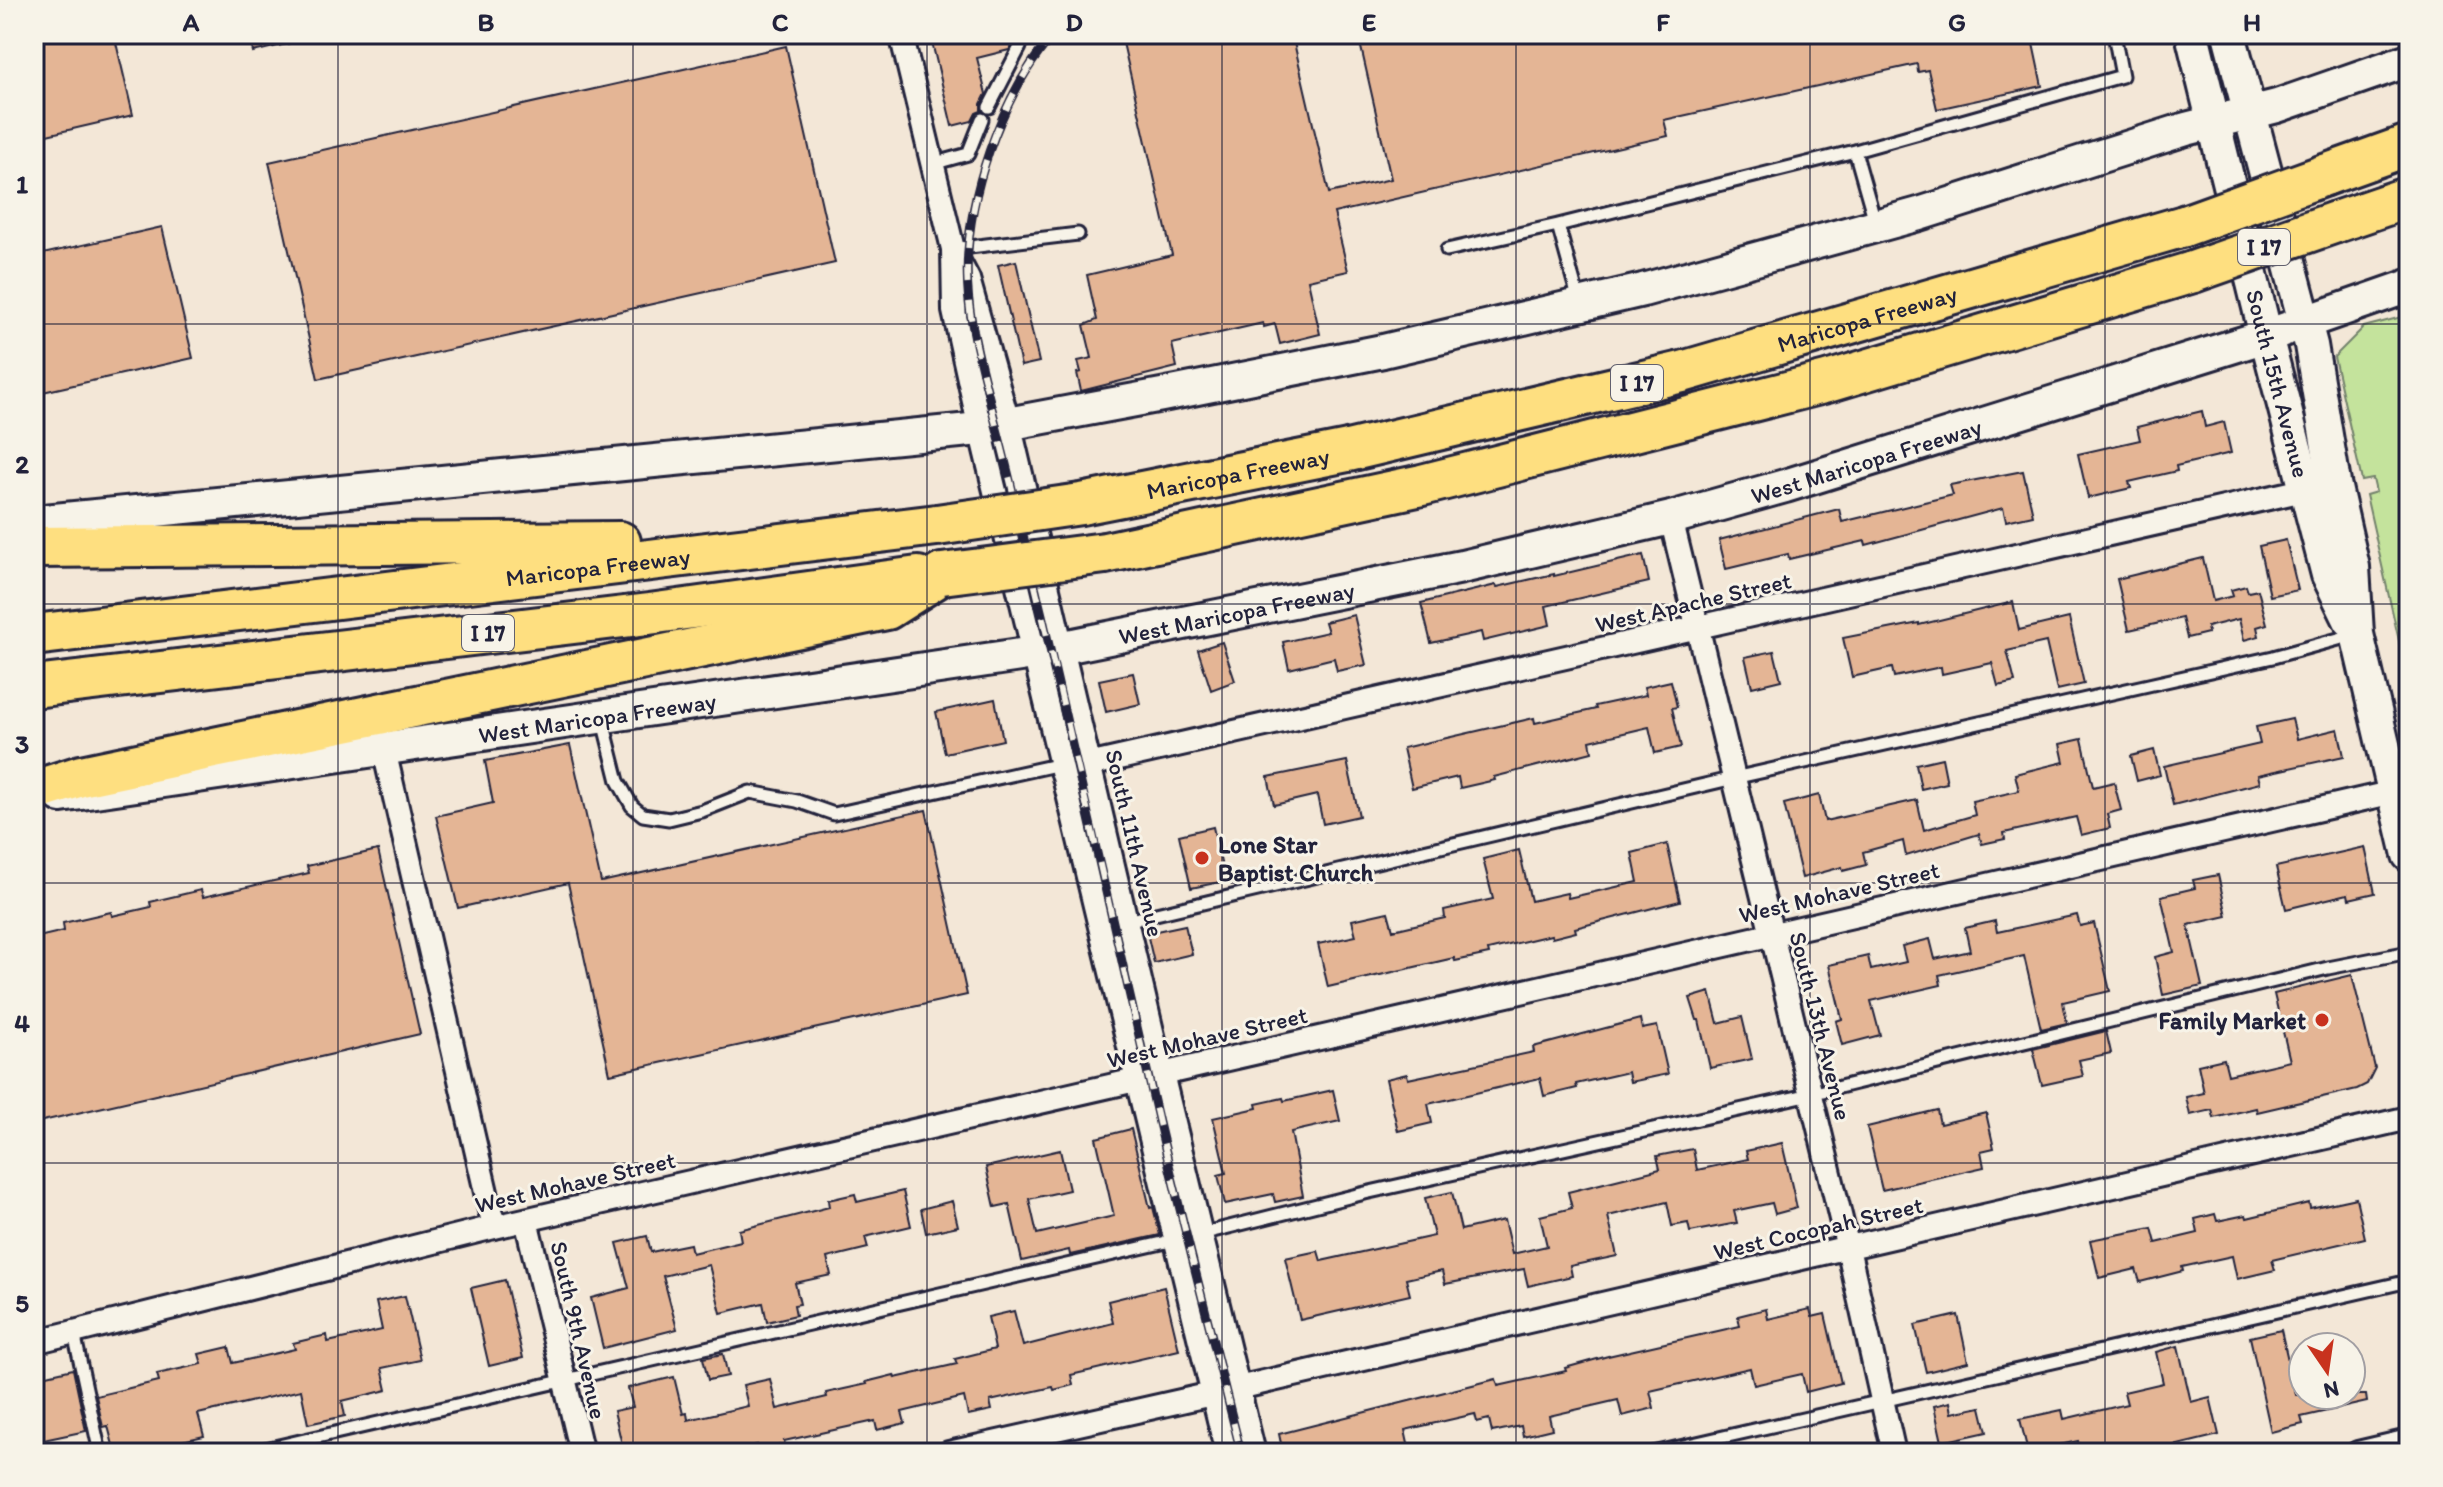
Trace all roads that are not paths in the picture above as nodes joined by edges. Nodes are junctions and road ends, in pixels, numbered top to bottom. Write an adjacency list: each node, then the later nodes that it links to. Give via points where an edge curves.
1 (901, 34): 13 (street, South 11th Avenue)
2 (2114, 34): 12 (lane, via 2122,76)
3 (2192, 34): 10 (main road, South 15th Avenue)
4 (2229, 34): 8 (main road, South 15th Avenue)
5 (1020, 47): 7 (lane)
6 (2409, 60): 8 (main road)
7 (989, 107)
8 (2250, 113): 10 (main road); 22 (main road, South 15th Avenue)
9 (982, 119): 13 (lane, via 968,154)
10 (2212, 122): 16 (main road); 23 (main road, South 15th Avenue)
11 (2409, 145): 28 (highway, Maricopa Freeway / I 17, bridge, via 2184,226 1682,372 1348,451 1081,504)
12 (1855, 151): 15 (lane); 16 (lane)
13 (932, 164): 18 (street, South 11th Avenue)
14 (2409, 197): 30 (highway, Maricopa Freeway / I 17, bridge, via 2193,272 1812,386 1422,485 1105,553)
15 (1558, 225): 19 (lane); 21 (lane)
16 (1876, 226): 21 (main road)
17 (1078, 234): 18 (lane)
18 (953, 249): 24 (street, South 11th Avenue, via 968,279)
19 (1447, 250)
20 (2409, 286): 22 (main road, West Maricopa Freeway)
21 (1581, 305): 24 (main road, via 1310,366)
22 (2305, 323): 23 (main road, West Maricopa Freeway); 25 (main road, South 15th Avenue)
23 (2266, 336): 25 (main road, South 15th Avenue); 26 (main road, West Maricopa Freeway)
24 (995, 427): 27 (main road); 34 (street, South 11th Avenue)
25 (2320, 487): 31 (street, West Apache Street); 32 (main road, South 15th Avenue, via 2353,567)
26 (1671, 518): 31 (street, South 13th Avenue); 34 (main road, West Maricopa Freeway, via 1401,580)
27 (34, 522)
28 (937, 525): 29 (highway, via 875,515 648,542); 33 (highway, Maricopa Freeway / I 17)
29 (34, 547)
30 (942, 574): 35 (highway, Maricopa Freeway / I 17); 41 (highway, via 887,609 184,754)
31 (1698, 627): 38 (street, West Apache Street); 40 (street, South 13th Avenue)
32 (2357, 634): 40 (lane); 42 (main road, South 15th Avenue)
33 (34, 635)
34 (1048, 650): 36 (main road, West Maricopa Freeway); 38 (street, South 11th Avenue); 39 (street, South 11th Avenue)
35 (34, 687)
36 (602, 717): 37 (main road, West Maricopa Freeway); 39 (lane, via 618,781 632,806 643,815 669,819 750,792 834,814)
37 (384, 750): 43 (main road, West Maricopa Freeway); 53 (street)
38 (1089, 765): 39 (street, West Apache Street); 45 (street, South 11th Avenue)
39 (1061, 768): 49 (street, South 11th Avenue)
40 (1734, 778): 45 (lane); 46 (street, South 13th Avenue)
41 (34, 791)
42 (2402, 792): 44 (main road, South 15th Avenue); 46 (street, West Mohave Street)
43 (34, 798)
44 (2409, 855)
45 (1126, 921): 48 (street, South 11th Avenue)
46 (1772, 934): 48 (street, West Mohave Street); 50 (street, South 13th Avenue)
47 (2409, 952): 50 (lane)
48 (1162, 1074): 49 (street, West Mohave Street); 54 (street, South 11th Avenue)
49 (1137, 1080): 52 (street, West Mohave Street); 55 (street, South 11th Avenue)
50 (1811, 1094): 54 (lane); 56 (street, South 13th Avenue)
51 (2409, 1118): 56 (street, West Cocopah Street)
52 (526, 1220): 53 (street, West Mohave Street); 60 (street, South 9th Avenue)
53 (494, 1227): 58 (street, West Mohave Street)
54 (1201, 1234): 61 (street, South 11th Avenue)
55 (1175, 1240): 60 (lane); 62 (street, South 11th Avenue)
56 (1848, 1248): 61 (street, West Cocopah Street); 63 (street, South 13th Avenue)
57 (2409, 1281): 63 (lane)
58 (74, 1333): 59 (street, West Mohave Street); 65 (lane)
59 (34, 1342)
60 (566, 1381): 66 (lane); 67 (street, South 9th Avenue)
61 (1238, 1388): 70 (street, South 11th Avenue)
62 (1212, 1394): 68 (street); 69 (street, South 11th Avenue)
63 (1881, 1400): 71 (lane); 72 (street, South 13th Avenue)
64 (2395, 1447): 73 (street)
65 (100, 1453)
66 (248, 1453)
67 (582, 1453)
68 (949, 1453)
69 (1227, 1453)
70 (1254, 1453)
71 (1653, 1453)
72 (1894, 1453)
73 (2358, 1453)

